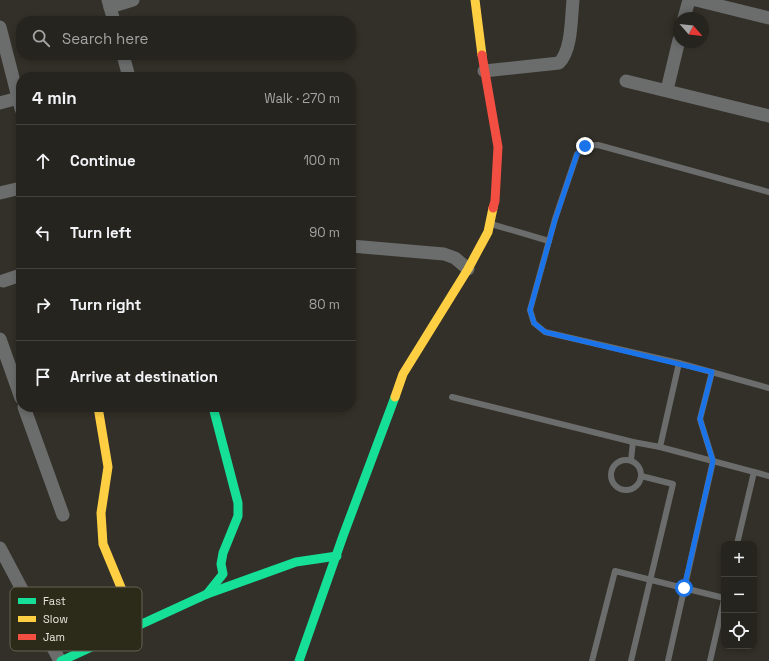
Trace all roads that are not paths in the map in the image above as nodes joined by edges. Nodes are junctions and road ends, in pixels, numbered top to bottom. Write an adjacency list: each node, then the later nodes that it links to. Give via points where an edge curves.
1 (133, 0): 6 (street)
2 (475, 0): 13 (street)
3 (573, 0): 13 (street, via 567,51 559,63)
4 (689, 0): 7 (street)
5 (696, 0): 9 (street)
6 (109, 4): 8 (street)
7 (686, 12)
8 (113, 16)
9 (769, 18)
10 (0, 27): 16 (street)
11 (677, 48): 17 (street)
12 (124, 60): 14 (street)
13 (484, 71): 24 (street, via 498,147 495,201)
14 (128, 72)
15 (626, 81): 17 (street)
16 (16, 88)
17 (667, 90): 20 (street)
18 (0, 103): 19 (street)
19 (16, 103)
20 (769, 116)
21 (16, 189): 23 (street)
22 (769, 192): 25 (lane, via 598,145 585,146 577,154)
23 (0, 193)
24 (490, 224): 25 (lane); 27 (street)
25 (549, 241): 31 (lane, via 530,310 534,323 545,332)
26 (356, 246): 27 (street, via 444,254 455,258)
27 (468, 269): 49 (street, via 403,374)
28 (16, 277): 29 (street)
29 (3, 281)
30 (0, 338): 33 (street)
31 (679, 363): 32 (lane); 40 (lane)
32 (712, 372): 34 (lane); 42 (lane, via 700,419)
33 (16, 384)
34 (769, 388)
35 (452, 397): 39 (lane)
36 (26, 412): 46 (street)
37 (99, 412): 52 (street, via 108,467 101,514 103,544)
38 (214, 412): 54 (street, via 238,503 238,516 223,554 223,574)
39 (633, 442): 40 (lane); 41 (lane)
40 (660, 447): 42 (lane)
41 (631, 460): 44 (lane, via 638,466); 44 (lane, via 622,460 614,466 611,474 614,484 618,488 628,490 637,485)
42 (713, 461): 43 (lane); 53 (lane)
43 (754, 472): 45 (lane); 47 (lane)
44 (641, 476): 50 (lane, via 673,484)
45 (769, 476)
46 (63, 515)
47 (738, 541)
48 (0, 548): 51 (street)
49 (337, 556): 54 (street, via 296,562); 61 (street)
50 (650, 580): 53 (lane); 62 (lane, via 615,571); 63 (lane)
51 (21, 587)
52 (121, 587)
53 (684, 588): 55 (lane); 64 (lane)
54 (207, 594): 57 (street)
55 (721, 598)
56 (721, 612): 65 (lane)
57 (142, 624)
58 (56, 651): 60 (street)
59 (83, 651): 60 (street)
60 (61, 661)
61 (299, 661)
62 (592, 661)
63 (631, 661)
64 (668, 661)
65 (710, 661)

